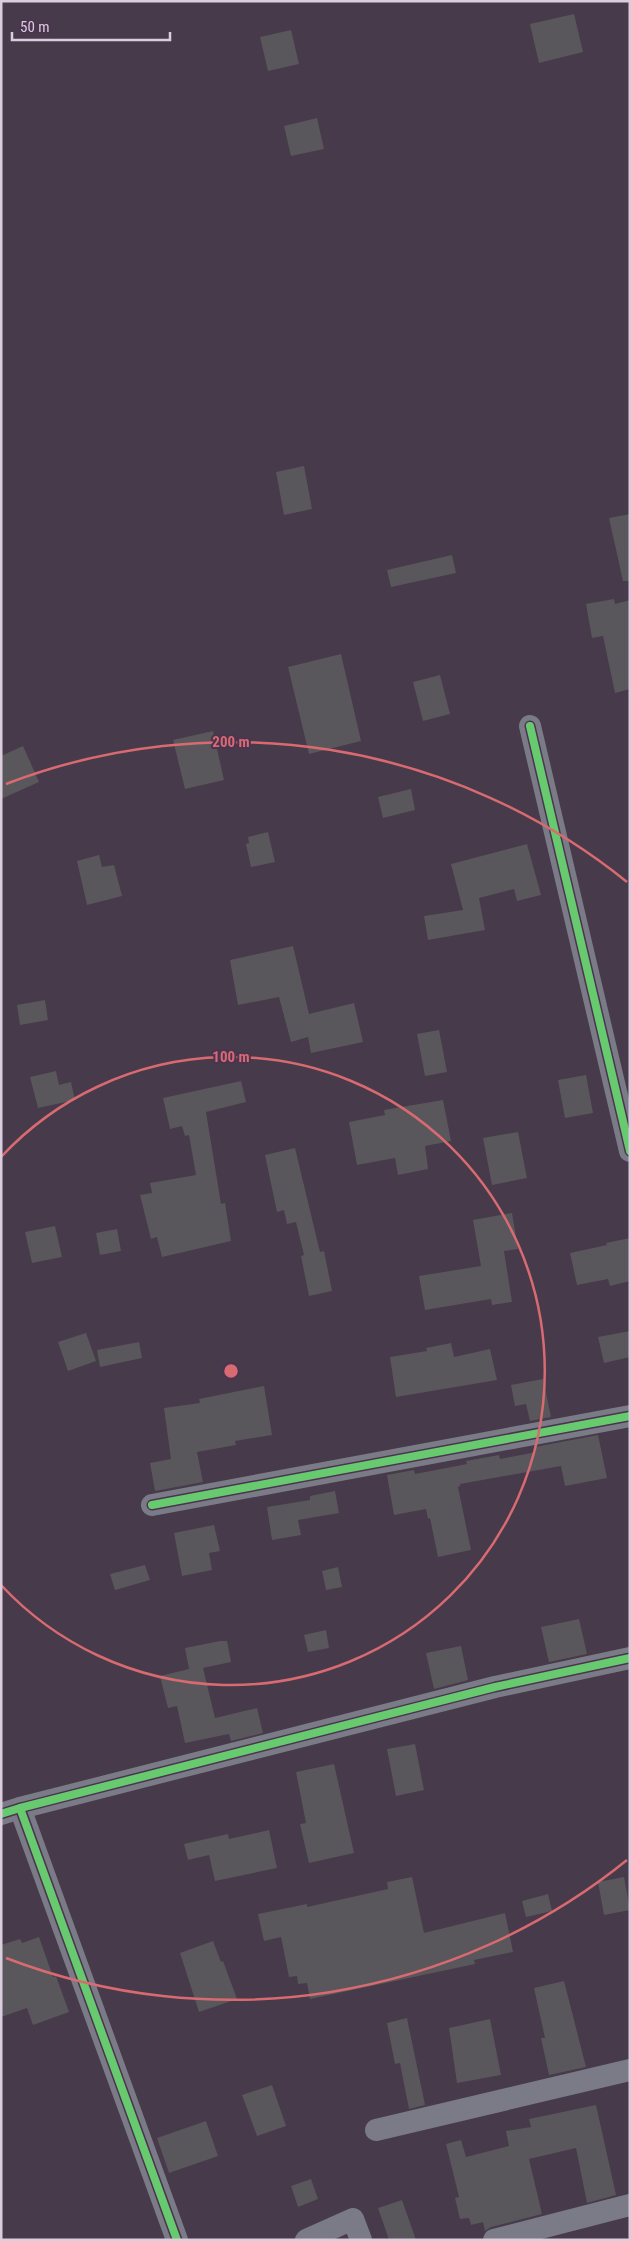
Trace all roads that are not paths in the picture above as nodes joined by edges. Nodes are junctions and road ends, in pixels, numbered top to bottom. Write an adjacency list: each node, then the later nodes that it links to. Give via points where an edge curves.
1 (530, 726): 2 (street)
2 (630, 1151)
3 (630, 1416): 4 (street)
4 (152, 1505)
5 (630, 1658): 6 (street, via 495,1687)
6 (10, 1811): 10 (street)
7 (630, 2070): 8 (street)
8 (376, 2130)
9 (630, 2205): 13 (street)
10 (177, 2240)
11 (306, 2240): 12 (street, via 353,2219)
12 (361, 2240)
13 (494, 2240)

